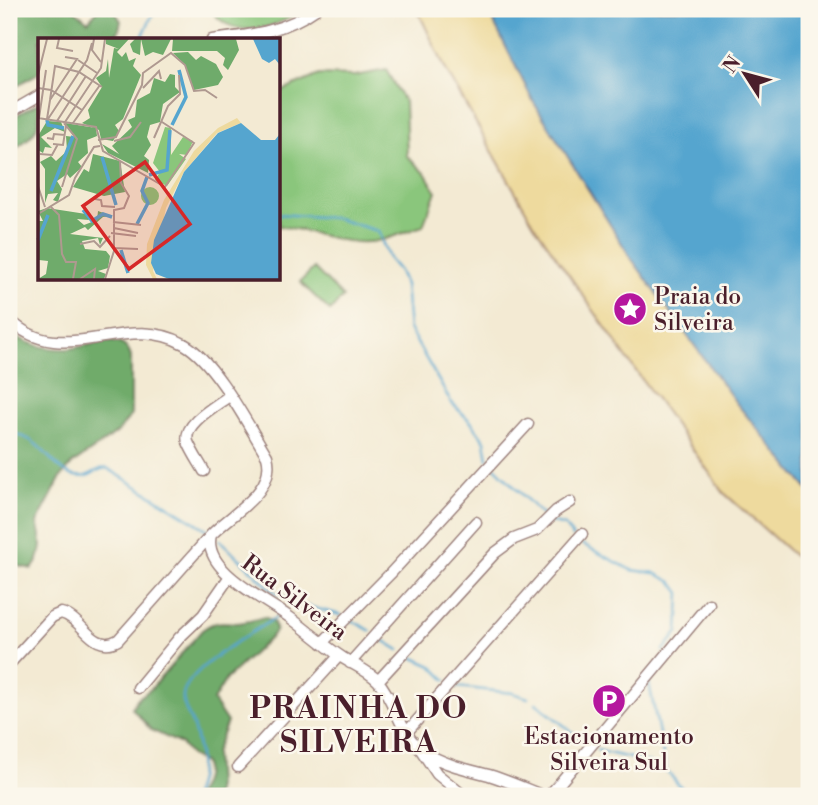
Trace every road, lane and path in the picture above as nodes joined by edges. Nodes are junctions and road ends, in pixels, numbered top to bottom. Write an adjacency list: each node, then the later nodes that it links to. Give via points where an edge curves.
1 (316, 9): 2 (street, via 276,30)
2 (225, 38)
3 (38, 96): 4 (street)
4 (9, 113)
5 (9, 319): 6 (street, via 33,337 55,343 125,334 183,343 204,361)
6 (229, 396): 8 (street, via 186,434); 12 (street, via 270,467 257,492)
7 (528, 424): 15 (street)
8 (204, 471)
9 (570, 502): 19 (street, via 537,530 514,539 495,554)
10 (476, 522): 18 (street)
11 (582, 534): 21 (street)
12 (212, 536): 13 (street, Rua Silveira, via 213,556); 17 (street, via 118,640 103,644 61,612)
13 (230, 576): 15 (street, Rua Silveira); 20 (street, via 203,615)
14 (709, 604): 25 (street)
15 (322, 643): 16 (street, Rua Silveira)
16 (340, 656): 18 (street, Rua Silveira); 23 (street)
17 (11, 662)
18 (350, 663): 19 (street, Rua Silveira)
19 (378, 681): 21 (street, Rua Silveira)
20 (138, 688)
21 (406, 733): 22 (street, Rua Silveira)
22 (421, 750): 24 (street, via 437,774); 25 (street, Rua Silveira)
23 (238, 767)
24 (464, 796)
25 (546, 796)

